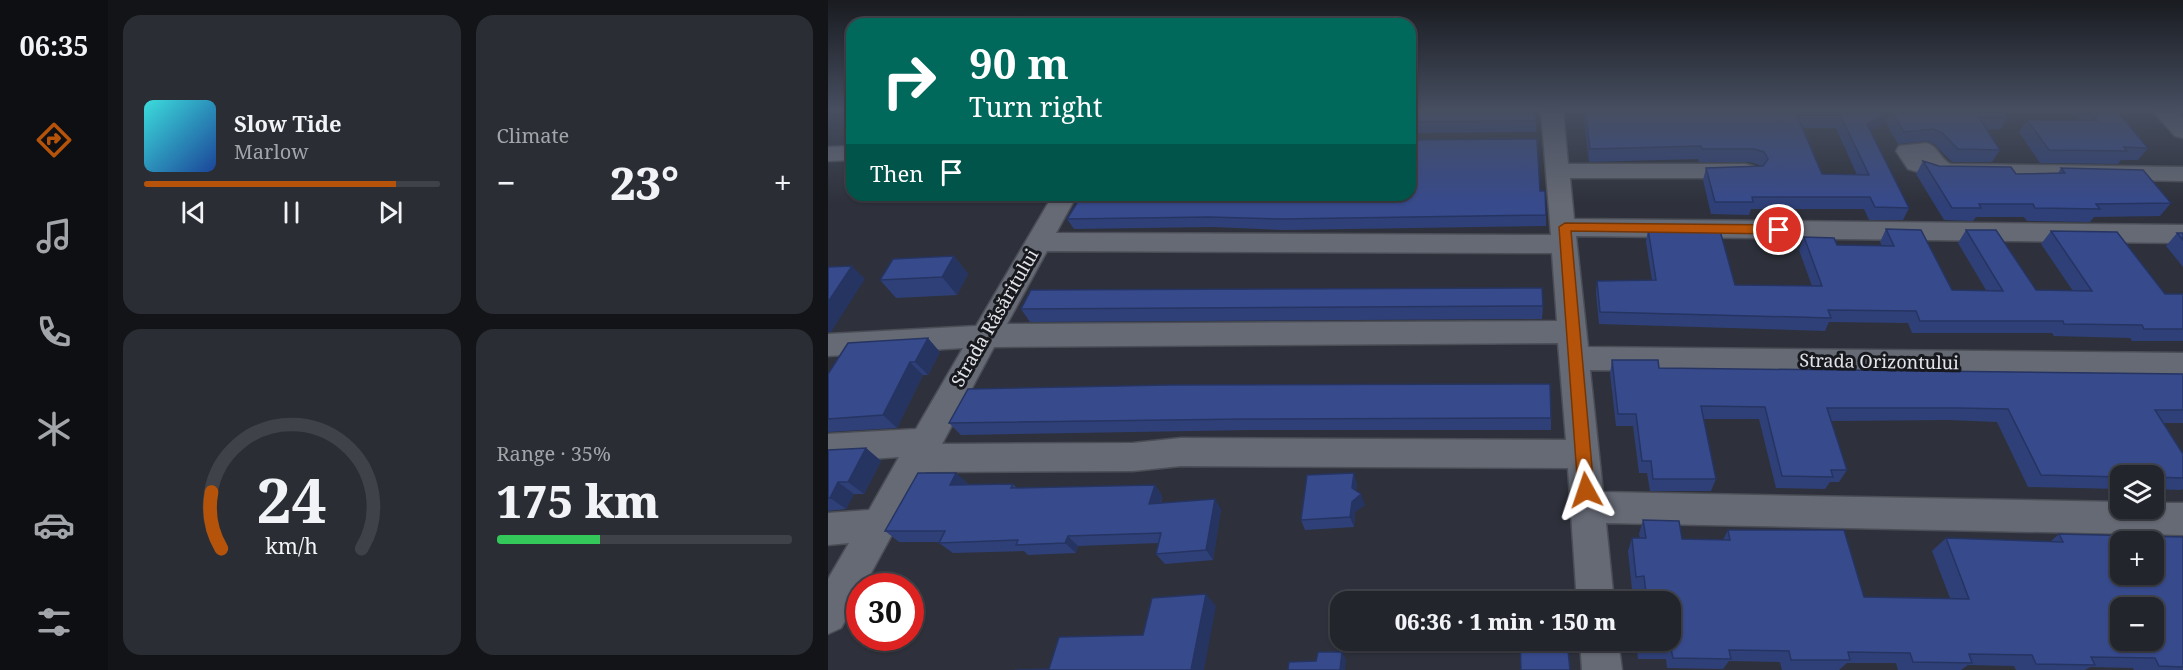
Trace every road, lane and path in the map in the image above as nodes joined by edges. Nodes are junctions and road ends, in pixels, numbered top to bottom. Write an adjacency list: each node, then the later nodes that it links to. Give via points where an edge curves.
1 (1544, 141): 5 (street)
2 (846, 153): 3 (street)
3 (828, 154)
4 (1943, 170): 7 (street)
5 (1559, 171): 6 (street); 10 (street)
6 (1750, 171)
7 (2183, 174)
8 (1062, 201): 11 (street, Strada Răsăritului)
9 (2183, 234): 10 (street)
10 (1565, 236): 11 (street); 14 (street)
11 (1039, 242): 12 (street, Strada Răsăritului)
12 (985, 336): 13 (street, Strada Orizontului); 14 (street, Strada Orizontului); 17 (street, Strada Răsăritului)
13 (828, 345)
14 (1574, 345): 15 (street, Strada Orizontului); 18 (street)
15 (2183, 365)
16 (828, 448): 17 (street)
17 (921, 450): 18 (street, via 1133,457 1181,452); 21 (street, Strada Răsăritului)
18 (1583, 454): 19 (street)
19 (1587, 507): 20 (street); 23 (street)
20 (2183, 519)
21 (879, 525): 22 (street); 24 (street, Strada Răsăritului)
22 (828, 529)
23 (1595, 591)
24 (829, 612)
25 (1600, 651): 26 (street)
26 (1602, 670)

